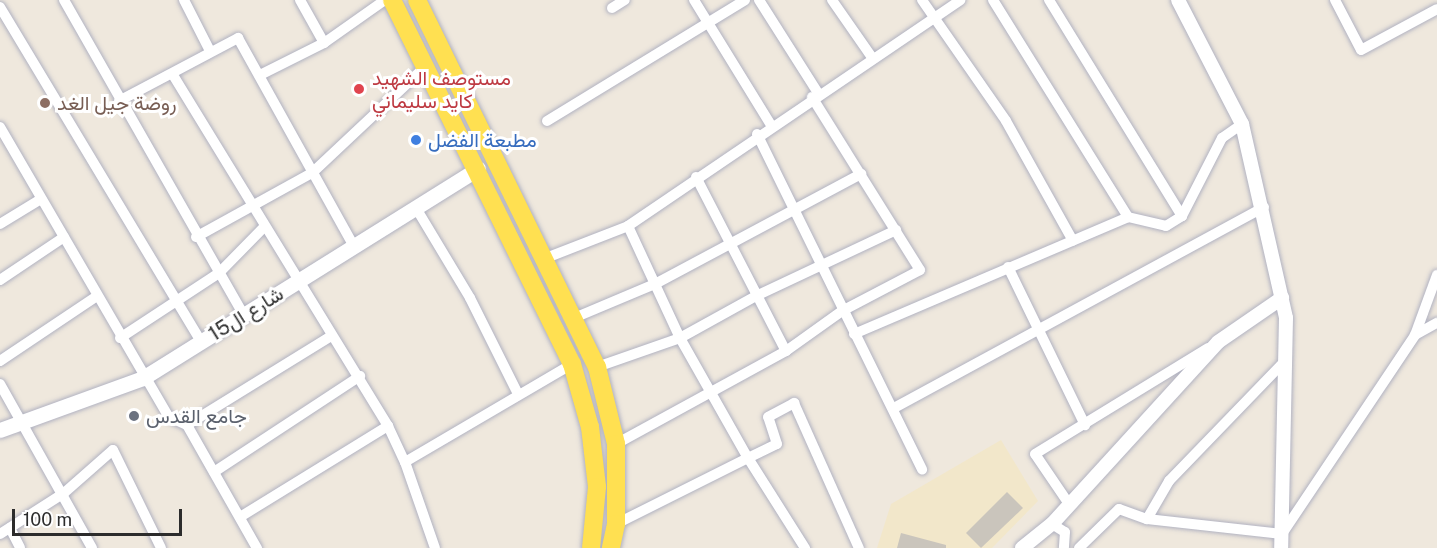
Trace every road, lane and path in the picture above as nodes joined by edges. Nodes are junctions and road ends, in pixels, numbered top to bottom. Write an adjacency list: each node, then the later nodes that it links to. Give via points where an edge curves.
1 (64, 0): 30 (street)
2 (184, 0): 24 (street)
3 (300, 0): 23 (street)
4 (385, 0): 23 (street)
5 (392, 0): 26 (main road)
6 (417, 0): 56 (main road)
7 (625, 0): 19 (street)
8 (694, 0): 22 (street)
9 (745, 0): 22 (street)
10 (759, 0): 29 (street)
11 (832, 0): 25 (street)
12 (922, 0): 21 (street)
13 (960, 0): 21 (street)
14 (993, 0): 46 (street)
15 (1049, 0): 45 (street)
16 (1335, 0): 20 (street, via 1361,50)
17 (1181, 1): 32 (street)
18 (0, 7): 67 (street)
19 (612, 8)
20 (1437, 9)
21 (934, 18): 25 (street); 53 (street, via 1006,121)
22 (711, 24): 31 (street); 33 (street)
23 (324, 43): 28 (street)
24 (210, 51): 27 (street); 28 (street, via 238,38)
25 (871, 56): 29 (street)
26 (426, 66): 36 (main road); 37 (street)
27 (173, 75): 30 (street); 41 (street)
28 (260, 75): 37 (street)
29 (815, 95): 33 (street); 38 (street)
30 (119, 101): 52 (street)
31 (547, 121)
32 (1242, 124): 42 (street); 45 (street, via 1222,138)
33 (771, 125): 35 (street)
34 (0, 127): 40 (street)
35 (757, 134): 39 (street); 44 (street)
36 (478, 169): 43 (main road, شارع ال15); 83 (main road)
37 (312, 173): 41 (street); 55 (street)
38 (861, 174): 44 (street); 50 (street)
39 (696, 177): 48 (street); 54 (street)
40 (41, 199): 47 (street); 51 (street)
41 (251, 207): 49 (street); 52 (street)
42 (1264, 207): 66 (street); 72 (street)
43 (416, 208): 55 (main road, شارع ال15); 88 (street, via 470,298)
44 (792, 208): 54 (street); 57 (street)
45 (1182, 216): 46 (street, via 1166,226)
46 (1128, 217): 53 (street)
47 (0, 224)
48 (628, 226): 56 (street); 63 (street)
49 (263, 228): 59 (street); 62 (street)
50 (896, 230): 57 (street); 68 (street, via 920,270)
51 (64, 237): 61 (street); 64 (street)
52 (196, 237): 59 (street)
53 (1073, 241): 58 (street)
54 (727, 242): 63 (street); 65 (street)
55 (354, 246): 62 (main road, شارع ال15)
56 (546, 258): 70 (main road)
57 (820, 265): 65 (street); 68 (street)
58 (1008, 267): 72 (street); 73 (street)
59 (219, 273): 67 (street); 69 (street)
60 (1437, 275): 75 (street)
61 (0, 280)
62 (298, 282): 69 (main road, شارع ال15); 74 (street)
63 (655, 284): 70 (street); 77 (street)
64 (97, 296): 76 (street); 81 (street)
65 (756, 296): 77 (street); 80 (street)
66 (1282, 298): 79 (street); 82 (street)
67 (175, 304): 76 (street); 78 (street)
68 (842, 311): 73 (street); 80 (street)
69 (244, 315): 78 (main road, شارع ال15)
70 (574, 318): 84 (main road)
71 (1437, 322): 75 (street)
72 (1039, 333): 90 (street); 93 (street)
73 (854, 334): 90 (street)
74 (331, 336): 85 (street); 92 (street)
75 (1415, 336): 109 (street, via 1351,436 1303,497)
76 (120, 338): 86 (street)
77 (680, 338): 84 (street); 89 (street)
78 (201, 342): 86 (main road, شارع ال15)
79 (1218, 342): 93 (street); 102 (street)
80 (786, 351): 89 (street)
81 (0, 361)
82 (1285, 361): 104 (street, via 1170,481); 109 (street)
83 (572, 364): 88 (street); 115 (main road, via 590,427 597,487)
84 (597, 368): 96 (main road)
85 (360, 376): 94 (street); 100 (street)
86 (143, 378): 91 (main road, شارع ال15); 92 (street, via 169,417)
87 (0, 384): 91 (street)
88 (517, 392): 98 (street)
89 (709, 392): 96 (street); 97 (street)
90 (894, 408): 99 (street)
91 (23, 422): 95 (main road, شارع ال15); 101 (street)
92 (187, 424): 100 (street)
93 (1085, 425): 102 (street, via 1035,454)
94 (388, 426): 98 (street); 103 (street)
95 (0, 430)
96 (616, 444): 105 (main road)
97 (748, 458): 105 (street); 117 (street); 118 (street, via 777,444 768,417 794,403)
98 (405, 462): 114 (street)
99 (922, 470)
100 (214, 472): 103 (street)
101 (64, 493): 107 (street); 111 (street); 112 (street, via 112,450)
102 (1069, 504): 106 (street)
103 (240, 517): 113 (street)
104 (1147, 519): 109 (street); 121 (street, via 1119,509)
105 (616, 524): 116 (main road)
106 (1052, 524): 119 (street); 120 (street, via 1065,531)
107 (10, 528): 108 (street); 110 (street)
108 (0, 534)
109 (1282, 541)
110 (20, 548)
111 (92, 548)
112 (161, 548)
113 (257, 548)
114 (435, 548)
115 (591, 548)
116 (611, 548)
117 (805, 548)
118 (859, 548)
119 (1022, 548)
120 (1064, 548)
121 (1079, 548)

